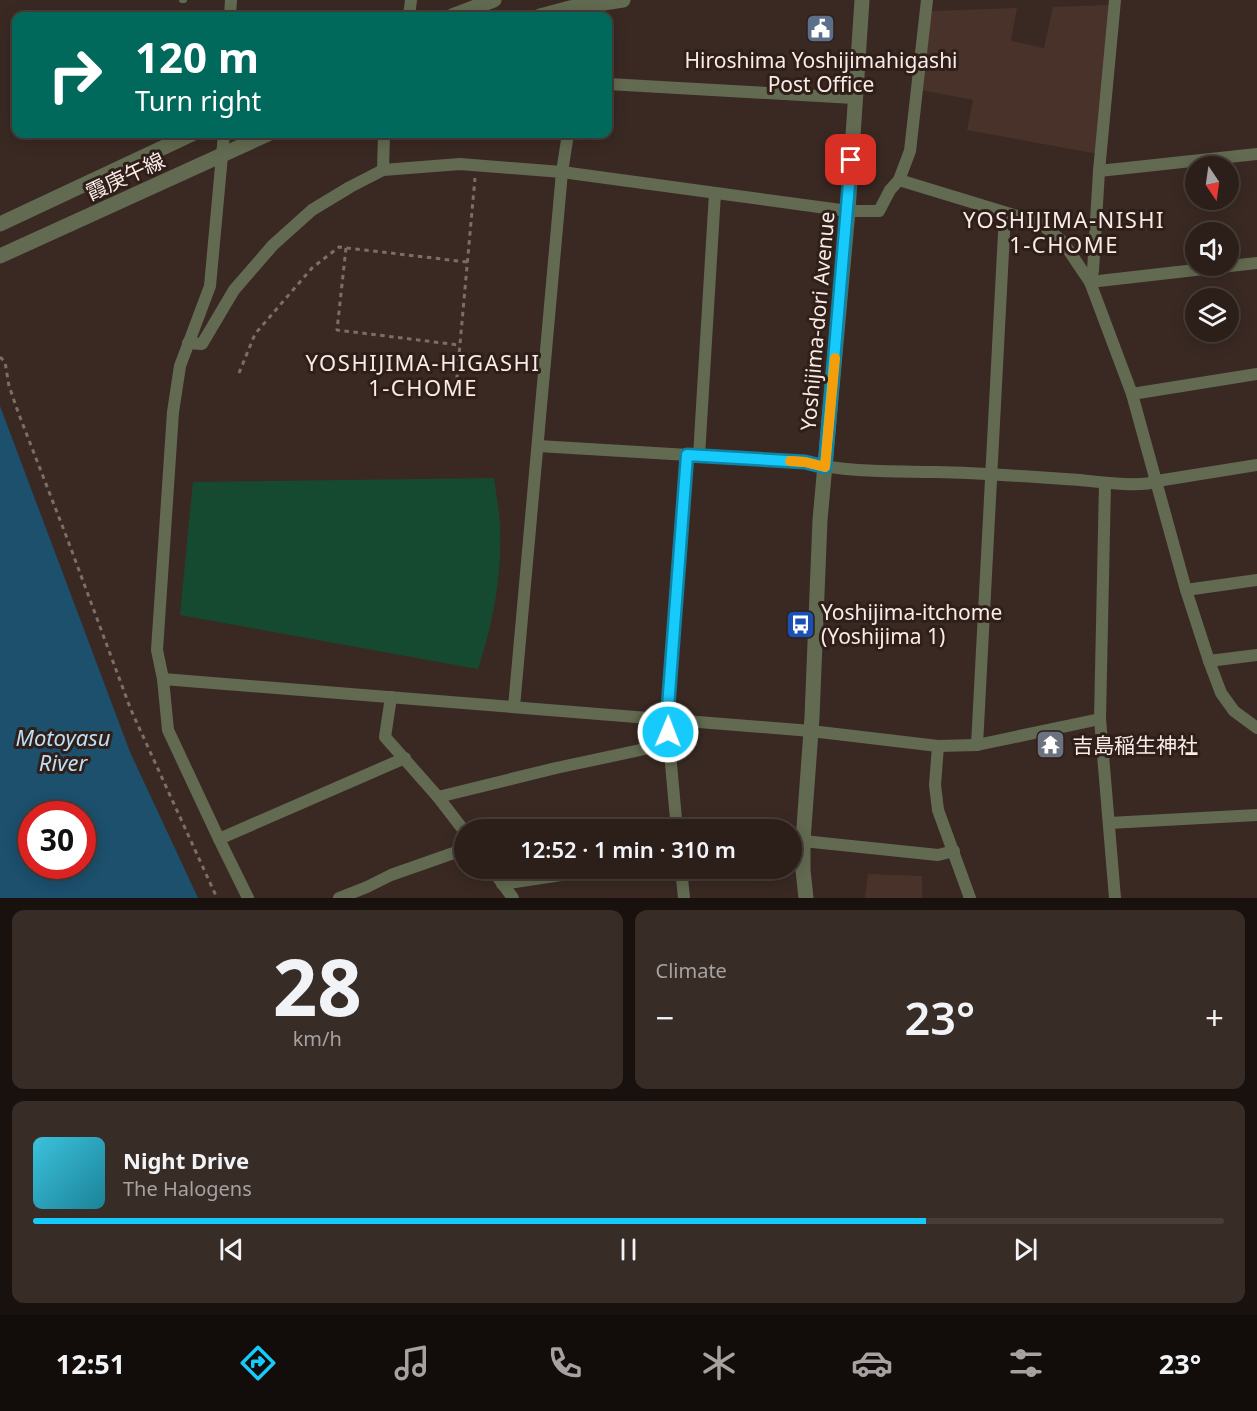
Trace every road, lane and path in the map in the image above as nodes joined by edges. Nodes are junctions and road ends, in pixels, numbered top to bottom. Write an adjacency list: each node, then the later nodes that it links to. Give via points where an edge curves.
1 (494, 0): 7 (street)
2 (623, 0): 6 (street)
3 (862, 0): 10 (street, Yoshijima-dori Avenue)
4 (927, 0): 22 (street, via 910,151)
5 (1115, 0): 20 (street)
6 (586, 7): 8 (street)
7 (462, 12)
8 (560, 12)
9 (612, 84): 10 (street)
10 (854, 98): 24 (street, Yoshijima-dori Avenue)
11 (183, 138): 26 (street)
12 (223, 138): 17 (street)
13 (259, 138): 17 (street, 霞庚午線)
14 (384, 138): 18 (street)
15 (567, 138): 19 (street)
16 (1257, 154): 20 (street)
17 (221, 156): 28 (street, 霞庚午線); 32 (street, via 210,285)
18 (383, 170): 19 (street, via 460,164); 32 (street, via 312,210 273,245 234,290 202,344)
19 (562, 171): 23 (street); 39 (street)
20 (1099, 171): 31 (street)
21 (476, 172): 29 (path)
22 (899, 180): 24 (street, via 879,211); 25 (street)
23 (716, 193): 24 (street); 40 (street)
24 (848, 211): 42 (street, Yoshijima-dori Avenue)
25 (1005, 214): 31 (street, via 1040,223 1063,243); 43 (street)
26 (0, 224)
27 (346, 248): 29 (path); 33 (path, via 337,330); 35 (path, via 339,247 312,268 284,299 255,334)
28 (0, 256)
29 (467, 262): 33 (path)
30 (1257, 263): 31 (street)
31 (1090, 282): 38 (street)
32 (188, 343): 50 (street, via 173,412 157,650)
33 (459, 345): 37 (path)
34 (0, 357): 74 (path, via 131,710)
35 (239, 373)
36 (1257, 374): 38 (street)
37 (456, 388)
38 (1132, 394): 44 (street)
39 (538, 447): 40 (street); 52 (street)
40 (693, 456): 42 (street, via 805,462); 54 (street)
41 (1257, 465): 44 (street)
42 (825, 467): 43 (street); 56 (street, Yoshijima-dori Avenue)
43 (992, 473): 45 (street); 58 (street)
44 (1157, 480): 45 (street, via 1150,484); 47 (street)
45 (1105, 483): 53 (street)
46 (1257, 580): 47 (street)
47 (1186, 590): 49 (street)
48 (1257, 655): 49 (street)
49 (1209, 661): 55 (street, via 1221,693 1233,711)
50 (163, 679): 51 (street); 66 (street, via 168,730)
51 (390, 697): 52 (street); 60 (street, via 385,737)
52 (514, 706): 54 (street)
53 (1100, 719): 58 (street); 65 (street)
54 (667, 720): 56 (street); 57 (street)
55 (1257, 728)
56 (811, 731): 59 (street); 67 (street, Yoshijima-dori Avenue)
57 (668, 744): 61 (street); 64 (street)
58 (977, 744): 59 (street)
59 (938, 746): 68 (street, via 937,802)
60 (405, 758): 61 (street); 66 (street)
61 (438, 797): 63 (street)
62 (1257, 815): 65 (street)
63 (455, 819)
64 (676, 819)
65 (1108, 823): 81 (street)
66 (219, 839): 75 (street)
67 (803, 841): 68 (street, via 938,855); 79 (street, Yoshijima-dori Avenue)
68 (954, 851): 80 (street)
69 (454, 853): 76 (street)
70 (499, 879): 73 (street)
71 (535, 879): 73 (street)
72 (682, 879): 78 (street)
73 (502, 884): 77 (street)
74 (217, 898)
75 (248, 898)
76 (339, 898)
77 (513, 898)
78 (684, 898)
79 (806, 898)
80 (970, 898)
81 (1115, 898)

